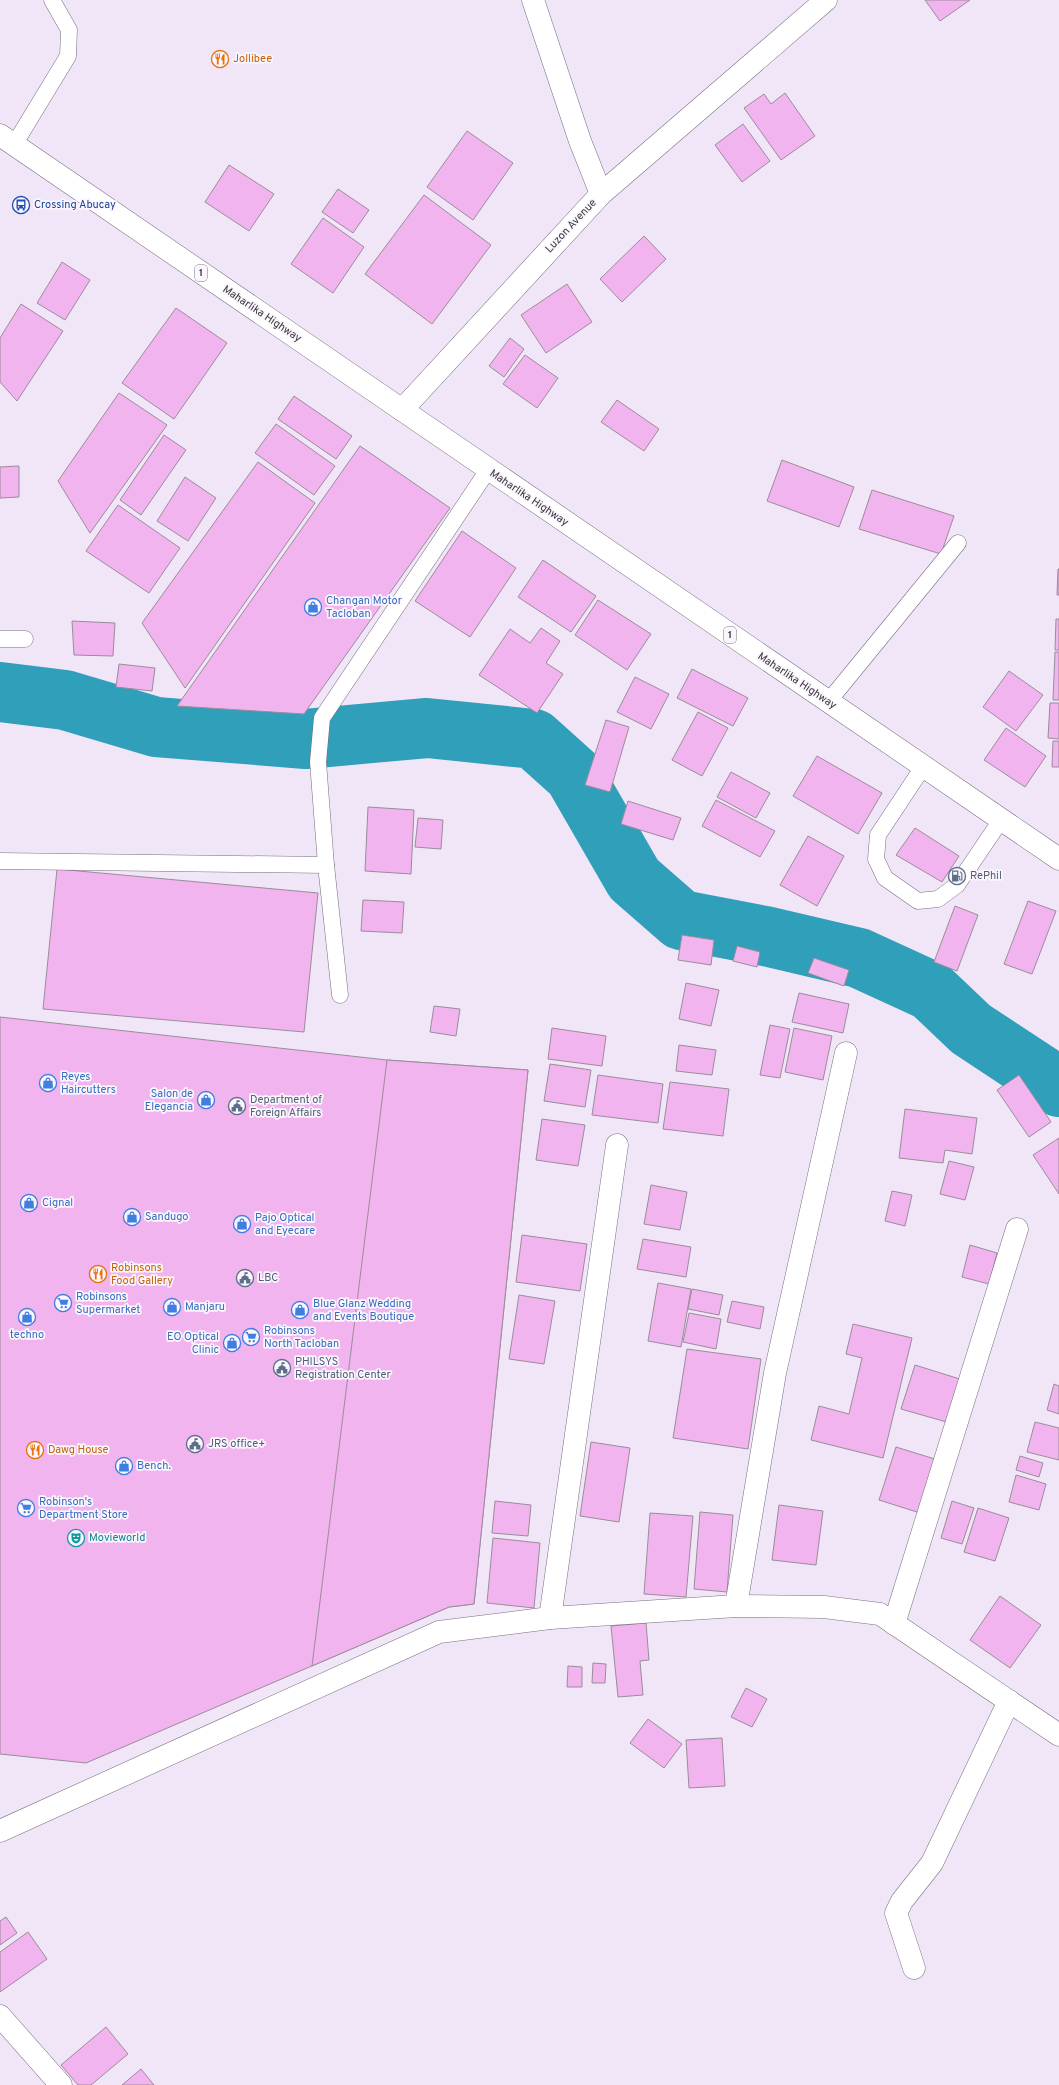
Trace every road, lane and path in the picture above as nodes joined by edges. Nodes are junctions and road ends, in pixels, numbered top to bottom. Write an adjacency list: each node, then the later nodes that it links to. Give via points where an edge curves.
1 (52, 0): 4 (lane, via 69,30 68,56)
2 (533, 0): 5 (street, Luzon Avenue, via 580,141)
3 (826, 0): 5 (street)
4 (7, 140): 6 (street, Maharlika Highway / 1)
5 (601, 194): 6 (street, Luzon Avenue)
6 (402, 410): 7 (street, Maharlika Highway / 1)
7 (488, 470): 11 (street, Maharlika Highway / 1); 16 (lane, via 322,718 318,762)
8 (958, 543): 11 (lane)
9 (25, 639): 10 (lane)
10 (0, 640)
11 (828, 702): 12 (street, Maharlika Highway / 1)
12 (923, 767): 13 (street, Maharlika Highway / 1); 13 (lane, via 878,835 876,859 885,878 918,901 938,899 958,885)
13 (1001, 820): 14 (street, Maharlika Highway / 1)
14 (1059, 860)
15 (0, 861): 16 (lane)
16 (326, 865): 17 (lane)
17 (340, 995)
18 (846, 1053): 21 (street, via 775,1373)
19 (617, 1145): 22 (street)
20 (1017, 1229): 23 (street)
21 (736, 1606): 22 (street); 23 (street, via 831,1608 880,1614)
22 (550, 1618): 26 (street, via 438,1632)
23 (894, 1624): 24 (street)
24 (1008, 1701): 25 (street); 27 (street, via 932,1863 902,1901 896,1913)
25 (1059, 1735)
26 (0, 1831)
27 (914, 1968)
28 (0, 2016): 29 (street)
29 (62, 2085)

